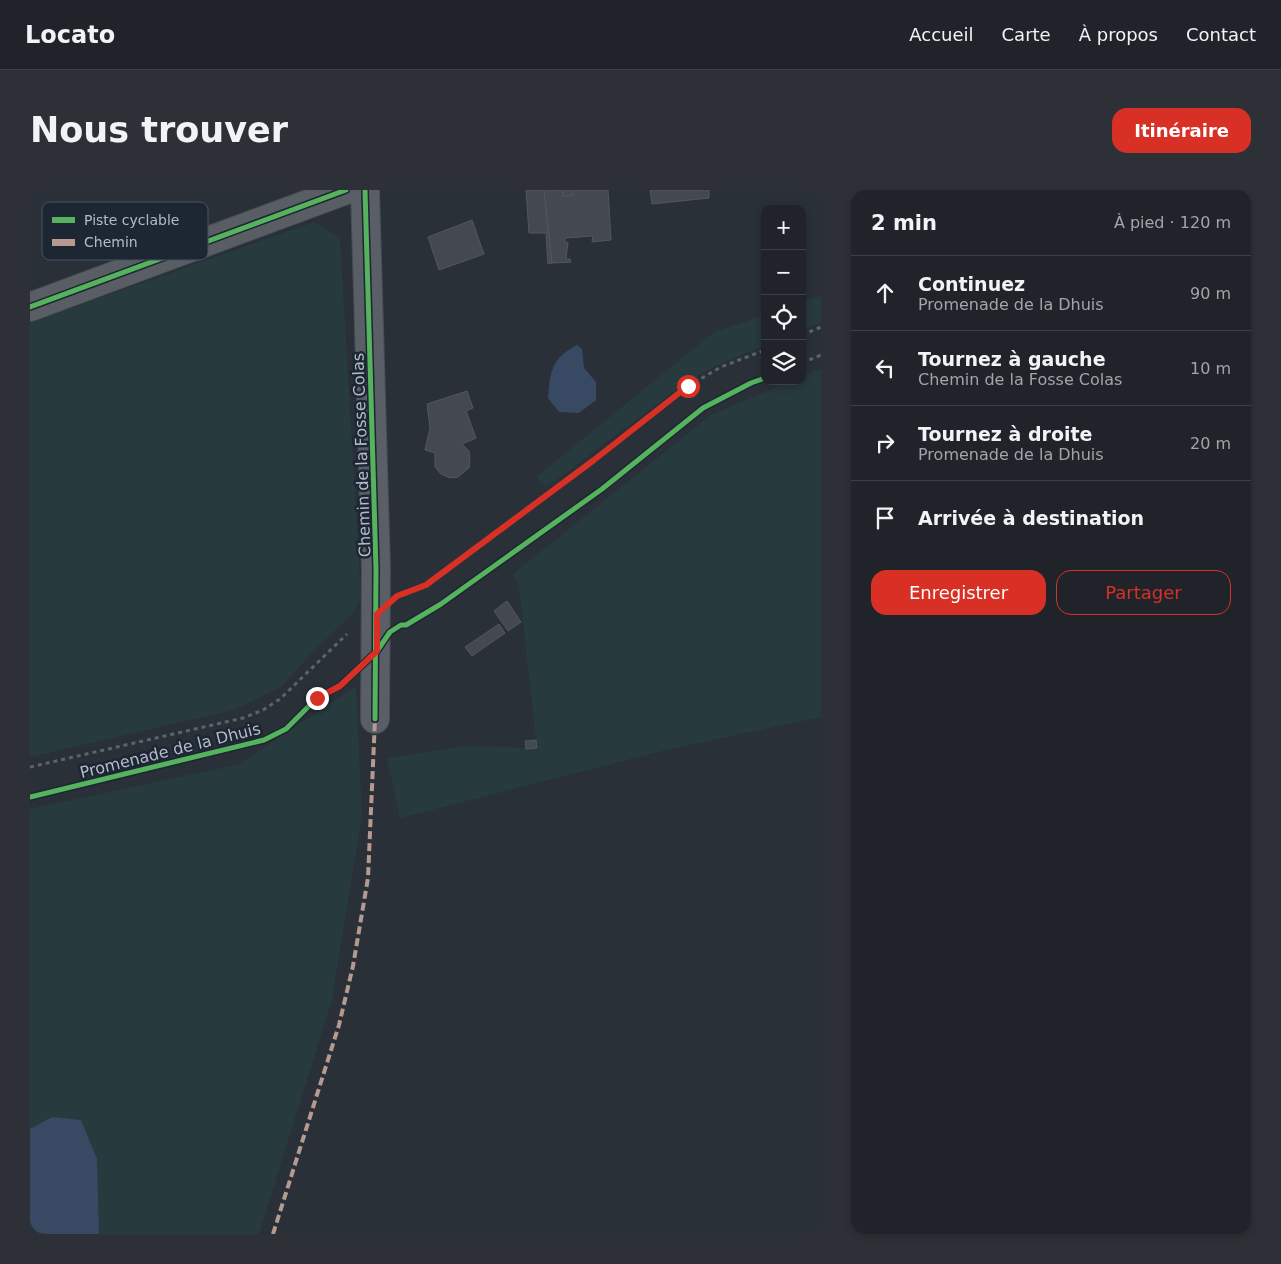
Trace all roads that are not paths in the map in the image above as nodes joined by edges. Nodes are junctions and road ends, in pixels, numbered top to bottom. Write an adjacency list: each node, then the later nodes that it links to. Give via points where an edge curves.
1 (346, 190): 3 (street)
2 (365, 190): 6 (street, Chemin de la Fosse Colas, via 377,614)
3 (208, 241)
4 (157, 260): 5 (street)
5 (30, 307)
6 (375, 719)

